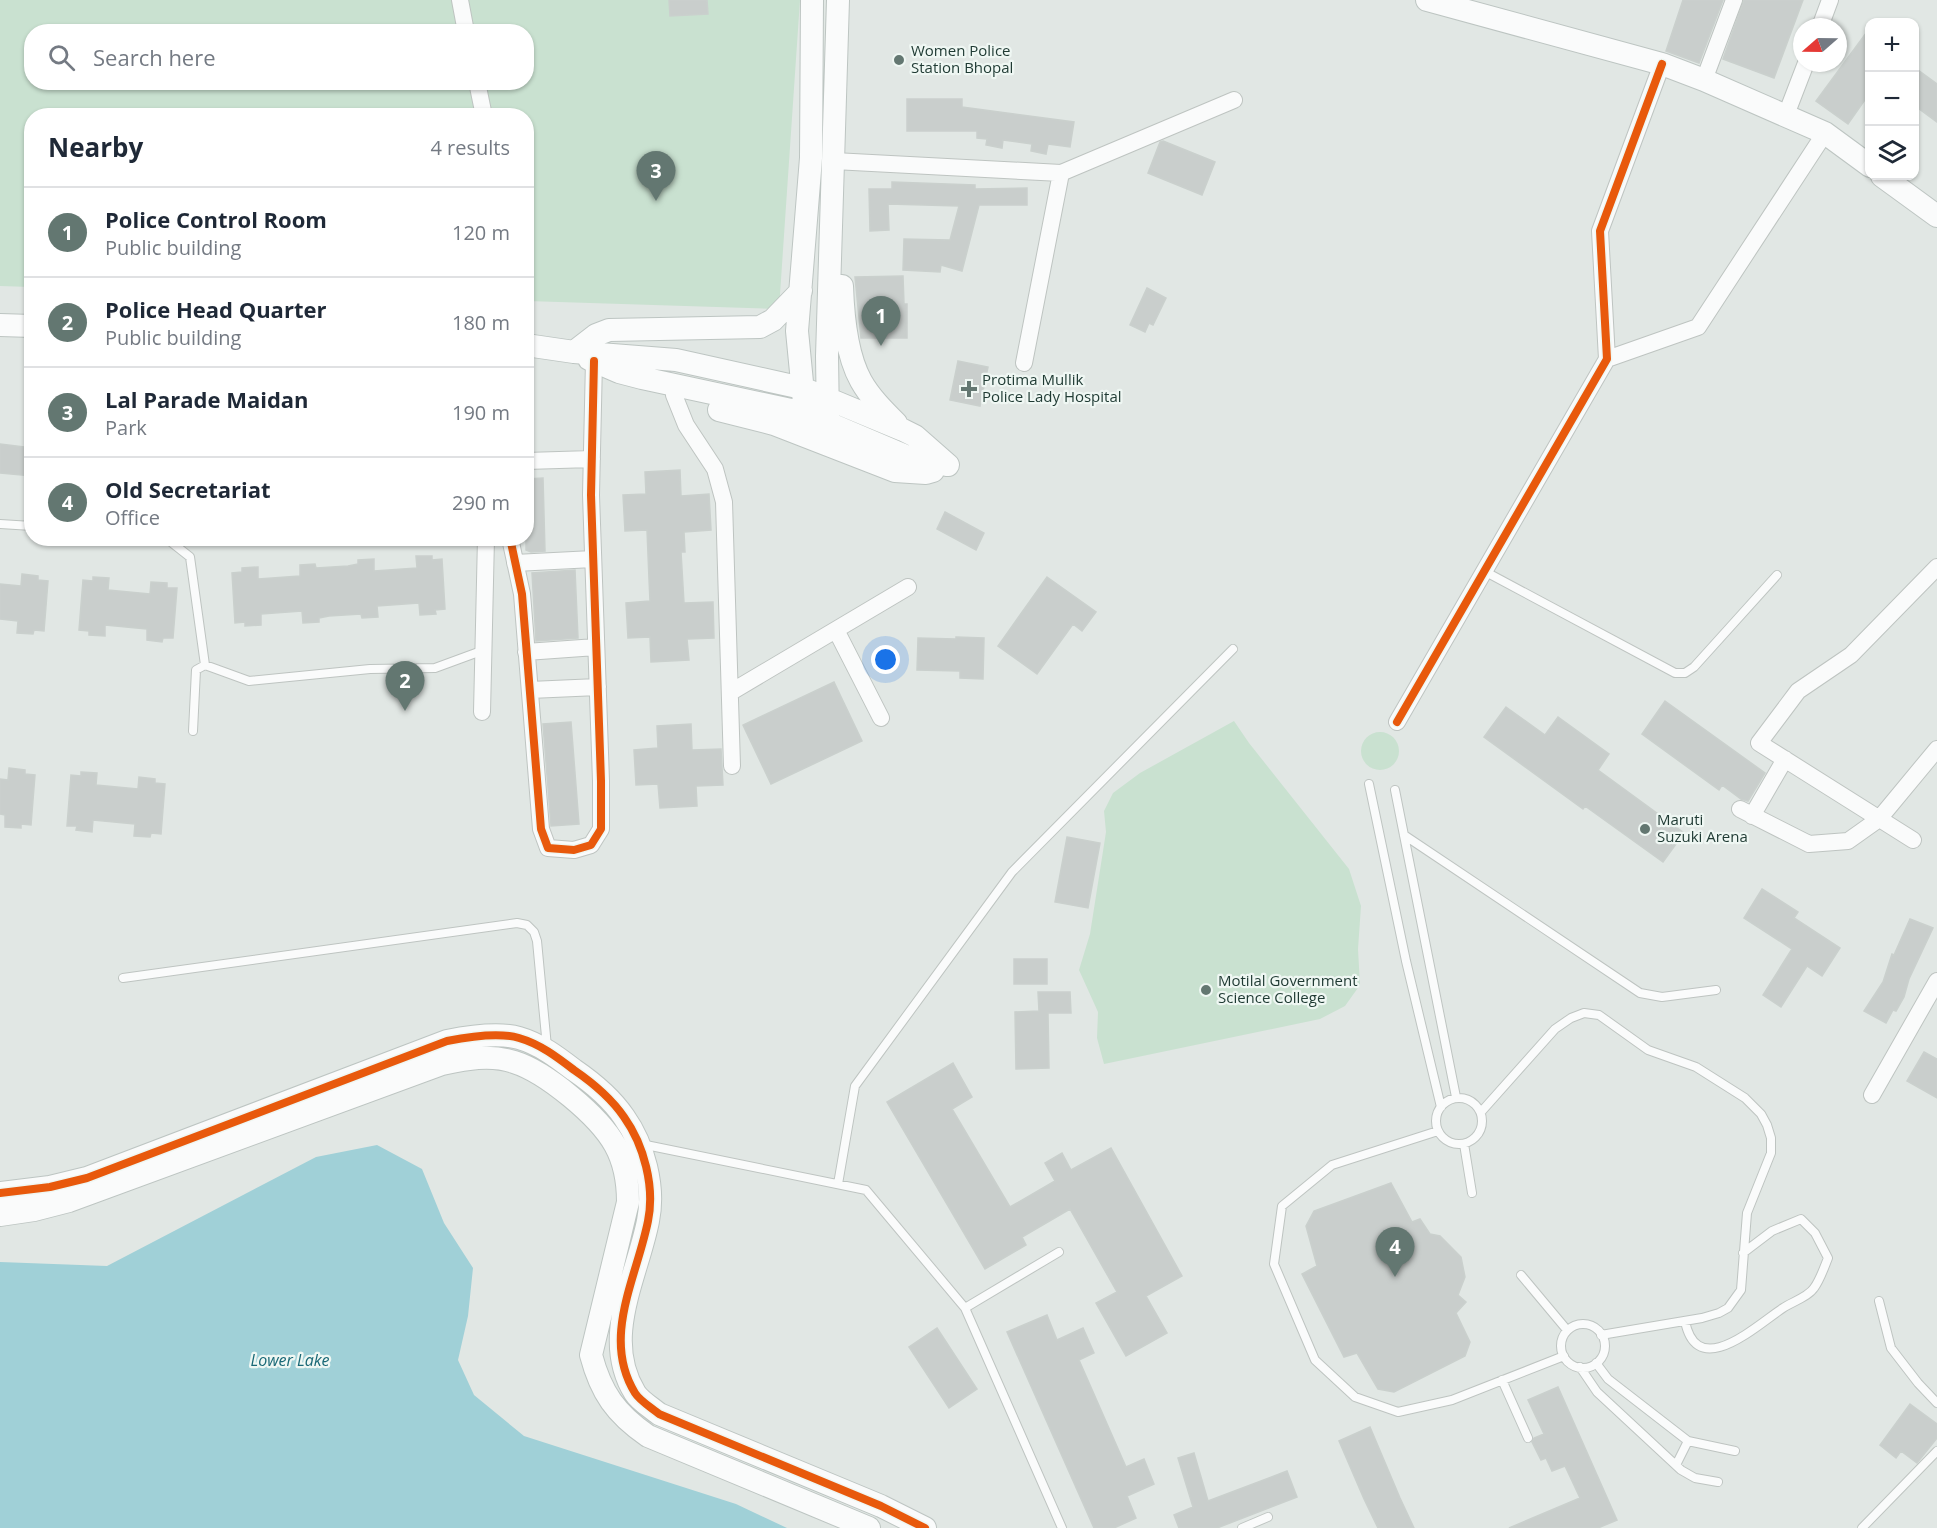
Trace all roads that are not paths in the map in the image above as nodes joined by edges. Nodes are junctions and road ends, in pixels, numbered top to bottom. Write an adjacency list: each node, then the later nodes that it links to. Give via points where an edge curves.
1 (460, 0): 8 (street)
2 (812, 0): 23 (street, via 811,158)
3 (838, 0): 17 (street)
4 (1427, 0): 9 (street)
5 (1734, 0): 11 (street)
6 (1830, 0): 7 (street)
7 (1823, 18)
8 (464, 24)
9 (1662, 64): 11 (street); 28 (street, via 1600,231)
10 (1803, 72): 15 (street)
11 (1704, 80): 15 (street)
12 (479, 90): 14 (street)
13 (1234, 100): 19 (street)
14 (482, 108)
15 (1786, 115): 16 (street)
16 (1825, 133): 18 (street); 28 (street, via 1698,327)
17 (834, 161): 19 (street); 22 (street)
18 (1865, 163)
19 (1061, 173): 29 (street)
20 (1888, 180): 21 (street)
21 (1937, 216)
22 (832, 219): 33 (street); 36 (street, via 840,244 850,350 861,380 878,406)
23 (801, 291): 27 (street, via 773,320 760,327 609,330 596,334); 31 (street, via 798,331)
24 (0, 325): 25 (street)
25 (24, 326)
26 (534, 345): 27 (street)
27 (584, 356): 30 (street); 31 (street, via 676,360); 37 (street)
28 (1607, 359): 48 (street)
29 (1024, 363)
30 (633, 376): 32 (street); 34 (street)
31 (802, 388): 33 (street); 34 (street)
32 (674, 395): 39 (street, via 774,424 895,471 926,473); 59 (street, via 686,425 716,469 724,502)
33 (828, 399): 35 (street); 36 (street)
34 (805, 414): 35 (street)
35 (828, 423): 39 (street, via 906,456)
36 (903, 430): 39 (street)
37 (592, 459): 38 (street); 45 (street)
38 (534, 462)
39 (948, 465)
40 (0, 524): 41 (lane)
41 (24, 526)
42 (176, 546): 56 (lane, via 190,557)
43 (486, 546): 54 (street)
44 (512, 546): 46 (street)
45 (593, 559): 46 (street); 52 (street)
46 (515, 563): 55 (street, via 522,594)
47 (1937, 567): 65 (street, via 1851,655 1798,691 1759,743)
48 (1484, 571): 49 (lane, via 1675,673 1685,673 1694,667); 62 (street)
49 (1777, 575)
50 (908, 587): 51 (street)
51 (836, 630): 59 (street); 61 (street)
52 (596, 647): 55 (street); 57 (street)
53 (1233, 649): 83 (lane, via 1005,881 855,1086)
54 (484, 650): 56 (lane, via 435,668 370,669 249,681); 60 (street)
55 (526, 652): 58 (street)
56 (205, 665): 63 (lane, via 196,670)
57 (598, 687): 58 (street); 58 (street, via 601,829 591,845 574,850 548,848 541,829)
58 (530, 690)
59 (731, 692): 66 (street)
60 (482, 712)
61 (881, 718)
62 (1397, 722)
63 (193, 732)
64 (1937, 749): 69 (street)
65 (1785, 759): 69 (street); 69 (street, via 1746,812 1809,844 1848,841)
66 (732, 766)
67 (1369, 784): 78 (lane)
68 (1395, 790): 70 (lane)
69 (1879, 819): 71 (street)
70 (1404, 836): 74 (lane, via 1640,993 1662,997); 77 (lane)
71 (1913, 840)
72 (123, 978): 75 (lane, via 527,925 537,940)
73 (1937, 981): 76 (street)
74 (1716, 990)
75 (549, 1066): 81 (street, via 595,1085 624,1116); 84 (street, via 518,1037 447,1041 87,1178); 86 (street, via 533,1070 513,1061 478,1057 442,1064 69,1201); 107 (street, via 615,1144 628,1183 628,1203 591,1355 597,1378 613,1405 648,1436)
76 (1872, 1095)
77 (1456, 1097): 78 (lane); 79 (lane, via 1471,1100)
78 (1441, 1107): 80 (lane, via 1436,1116)
79 (1481, 1112): 82 (lane, via 1481,1128 1472,1141); 88 (lane, via 1555,1029 1584,1013 1599,1015 1648,1050 1696,1067 1745,1098 1761,1113 1771,1138 1771,1153 1747,1213)
80 (1438, 1131): 82 (lane, via 1449,1142); 98 (lane, via 1332,1165 1282,1206 1274,1264 1315,1360 1355,1397 1398,1412 1452,1400)
81 (639, 1144): 83 (lane); 108 (street, via 648,1179 648,1220 621,1319 620,1348 624,1372 636,1395 659,1414)
82 (1464, 1144): 85 (lane)
83 (838, 1184): 91 (lane, via 866,1191)
84 (0, 1193)
85 (1472, 1193)
86 (0, 1215)
87 (1059, 1252): 91 (lane)
88 (1743, 1253): 92 (lane, via 1741,1290 1728,1308); 92 (lane, via 1772,1231 1801,1219 1815,1233 1828,1258 1813,1290 1740,1339 1720,1347 1699,1346 1688,1337)
89 (1521, 1275): 93 (lane)
90 (1879, 1301): 99 (lane, via 1891,1348)
91 (965, 1308): 109 (lane)
92 (1685, 1321): 94 (lane)
93 (1567, 1330): 94 (lane, via 1587,1324); 95 (lane, via 1561,1342)
94 (1601, 1335): 96 (lane, via 1605,1346)
95 (1564, 1356): 97 (lane); 98 (lane)
96 (1596, 1362): 97 (lane); 101 (lane, via 1608,1378)
97 (1580, 1367): 104 (lane, via 1597,1392)
98 (1502, 1380): 100 (lane)
99 (1937, 1403)
100 (1528, 1438)
101 (1688, 1441): 102 (lane); 104 (lane)
102 (1735, 1451)
103 (1937, 1451): 111 (lane)
104 (1676, 1465): 105 (lane, via 1695,1478)
105 (1718, 1482)
106 (1268, 1517): 110 (lane)
107 (869, 1528)
108 (926, 1528)
109 (1062, 1528)
110 (1242, 1528)
111 (1862, 1528)

